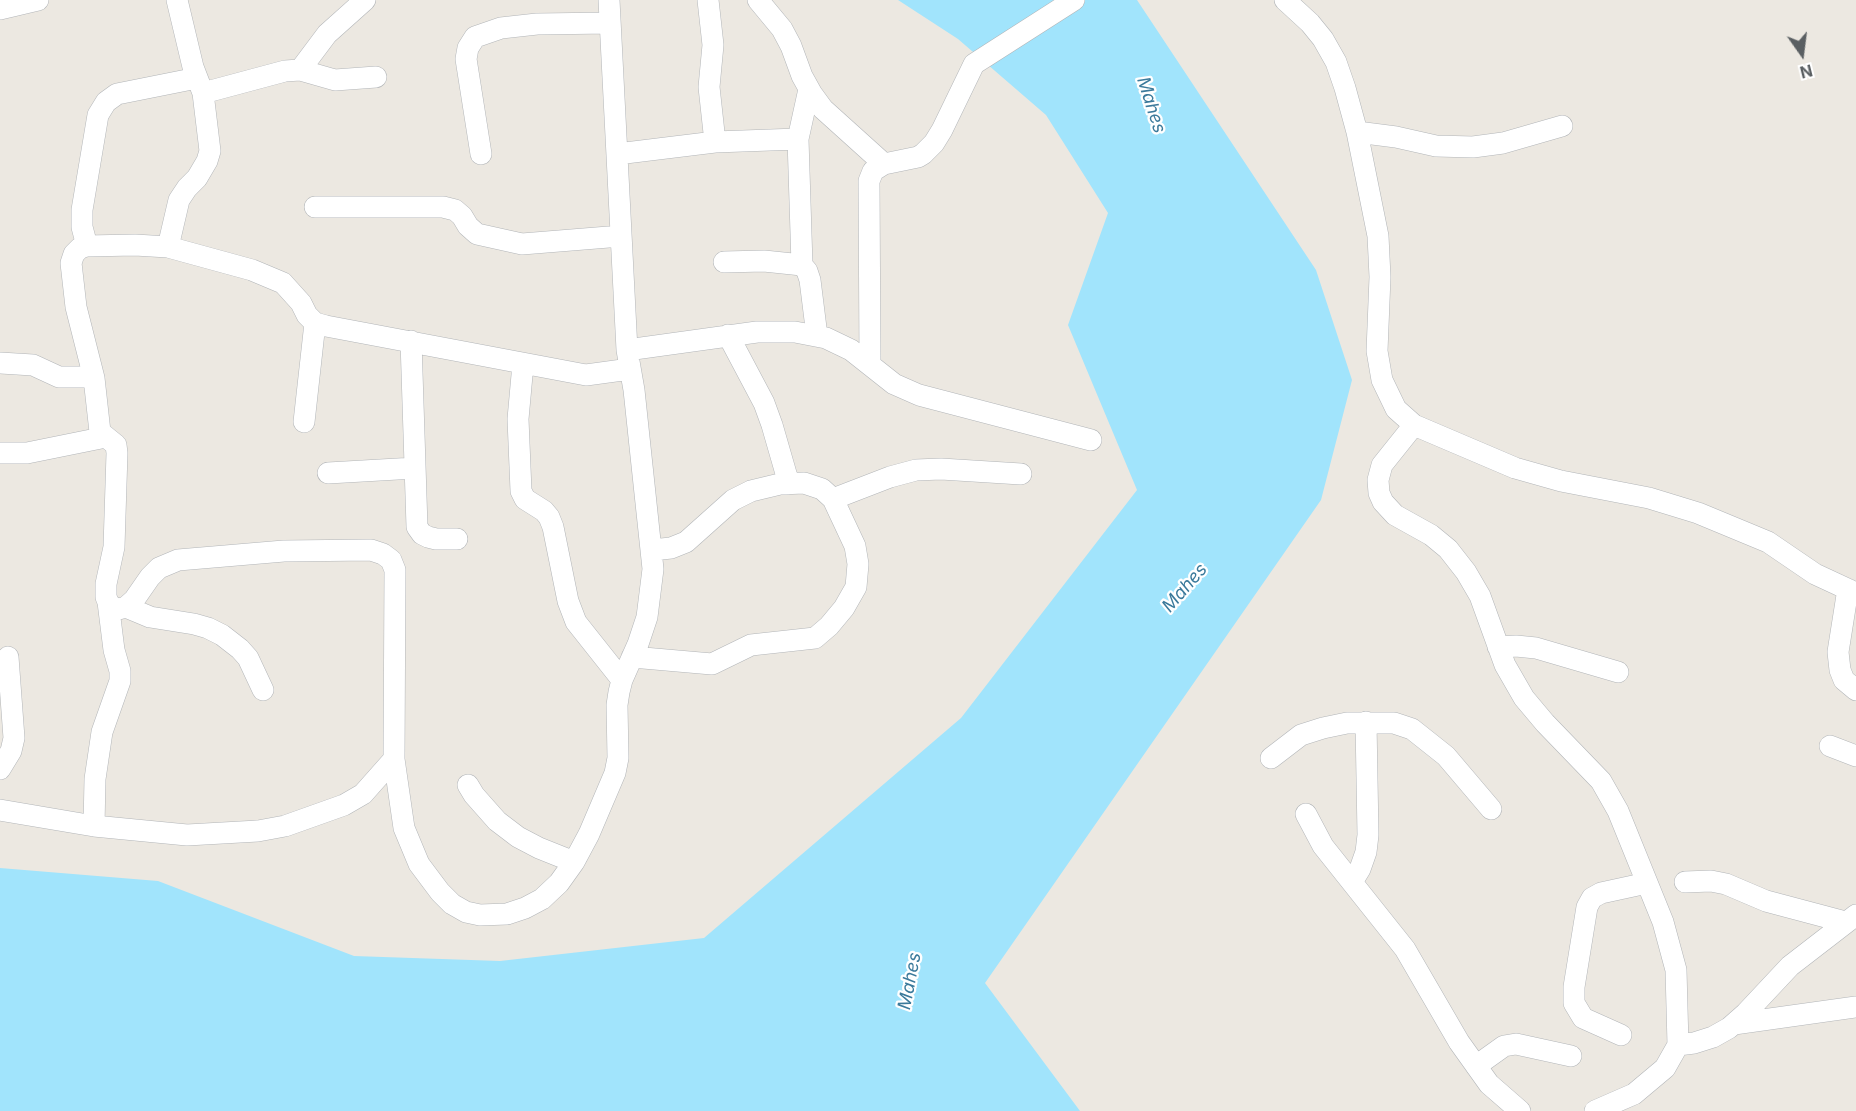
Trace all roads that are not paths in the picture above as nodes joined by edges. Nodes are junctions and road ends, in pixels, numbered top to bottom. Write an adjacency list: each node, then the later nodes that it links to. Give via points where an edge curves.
1 (38, 0): 9 (street)
2 (177, 0): 13 (street)
3 (365, 0): 11 (street, via 327,34)
4 (609, 0): 10 (street)
5 (708, 0): 18 (street)
6 (759, 0): 14 (street, via 782,28)
7 (1074, 0): 21 (street, via 974,64 934,143 918,157)
8 (1285, 0): 16 (street, via 1310,23 1336,62)
9 (0, 9)
10 (610, 23): 19 (street, via 537,24 501,28 475,37 466,59); 20 (street)
11 (300, 70): 12 (street, via 335,80); 13 (street)
12 (376, 77)
13 (200, 86): 24 (street, via 117,94 106,102 98,115 82,210); 25 (street, via 210,151 197,178 179,200)
14 (809, 89): 17 (street); 21 (street, via 823,109)
15 (1562, 126): 16 (street, via 1473,147 1436,146)
16 (1357, 132): 38 (street, via 1380,257 1377,351 1382,380 1396,409)
17 (798, 139): 18 (street); 27 (street)
18 (715, 142): 20 (street)
19 (481, 154)
20 (617, 154): 23 (street)
21 (884, 164): 34 (street, via 873,171 869,181)
22 (315, 207): 23 (street, via 443,207 455,210 477,234 522,244)
23 (621, 237): 32 (street)
24 (87, 246): 25 (street); 36 (street, via 74,254 71,272)
25 (168, 247): 28 (street, via 283,283)
26 (724, 262): 27 (street)
27 (802, 265): 30 (street, via 810,280)
28 (315, 323): 31 (street); 37 (street)
29 (728, 335): 30 (street, via 785,332); 32 (street); 45 (street, via 764,403)
30 (817, 336): 34 (street)
31 (411, 341): 35 (street); 42 (street)
32 (629, 360): 35 (street, via 586,375); 48 (street)
33 (0, 363): 36 (street, via 33,365 59,377)
34 (870, 363): 40 (street, via 894,384 919,395)
35 (523, 364): 55 (street, via 518,418 521,490 525,499 549,517 576,622)
36 (93, 377): 39 (street, via 98,423)
37 (304, 422)
38 (1414, 425): 49 (street, via 1515,468 1698,513 1768,542 1815,574); 51 (street, via 1382,465 1377,480 1379,493 1395,515 1431,535 1466,572 1480,596)
39 (106, 437): 41 (street, via 27,453); 50 (street, via 116,445 118,464 114,547 106,597)
40 (1091, 440)
41 (0, 453)
42 (416, 468): 43 (street); 47 (street, via 417,527 436,540)
43 (327, 473)
44 (1021, 474): 46 (street, via 916,470)
45 (789, 484): 46 (street, via 804,483 822,489); 48 (street, via 751,491 733,500 686,542)
46 (833, 499): 53 (street, via 855,546 856,587 844,608 815,638 762,642 712,664)
47 (457, 539)
48 (652, 550): 53 (street, via 647,617)
49 (1852, 591): 57 (street, via 1838,652 1844,680)
50 (117, 604): 56 (street, via 150,617 201,626 222,635 248,658); 62 (street, via 134,600 159,568 178,560 284,551 371,550 383,554 392,560 395,570); 68 (street, via 114,650 120,681 102,732 95,778)
51 (1498, 647): 54 (street, via 1536,648); 72 (street, via 1524,698 1601,781 1618,811)
52 (8, 657): 63 (street, via 14,738 11,752)
53 (632, 657): 55 (street)
54 (1618, 672)
55 (622, 680): 69 (street, via 617,705 615,773)
56 (263, 690)
57 (1856, 690)
58 (1366, 722): 61 (street, via 1301,735); 65 (street, via 1394,723 1412,729 1446,756); 70 (street, via 1368,835 1366,852)
59 (1830, 746): 60 (street)
60 (1856, 756)
61 (1270, 758)
62 (394, 759): 68 (street, via 363,794 324,814 285,826 238,834 187,835); 69 (street, via 410,847 428,878 452,904 480,915 507,915 542,899)
63 (0, 769)
64 (468, 785): 69 (street, via 497,821 518,837)
65 (1491, 809)
66 (0, 810): 68 (street)
67 (1306, 814): 70 (street, via 1323,846)
68 (94, 826)
69 (574, 862)
70 (1352, 882): 79 (street, via 1405,949)
71 (1685, 882): 73 (street, via 1726,884 1766,902)
72 (1647, 884): 76 (street, via 1601,893 1587,907 1574,1003 1583,1018); 77 (street, via 1677,970)
73 (1850, 919): 75 (street, via 1790,966)
74 (1856, 1007): 75 (street)
75 (1734, 1024): 77 (street, via 1713,1037)
76 (1621, 1035)
77 (1678, 1045): 81 (street, via 1665,1068 1634,1094)
78 (1570, 1056): 79 (street, via 1516,1044 1504,1046)
79 (1476, 1066): 80 (street, via 1489,1084)
80 (1520, 1111)
81 (1595, 1111)

